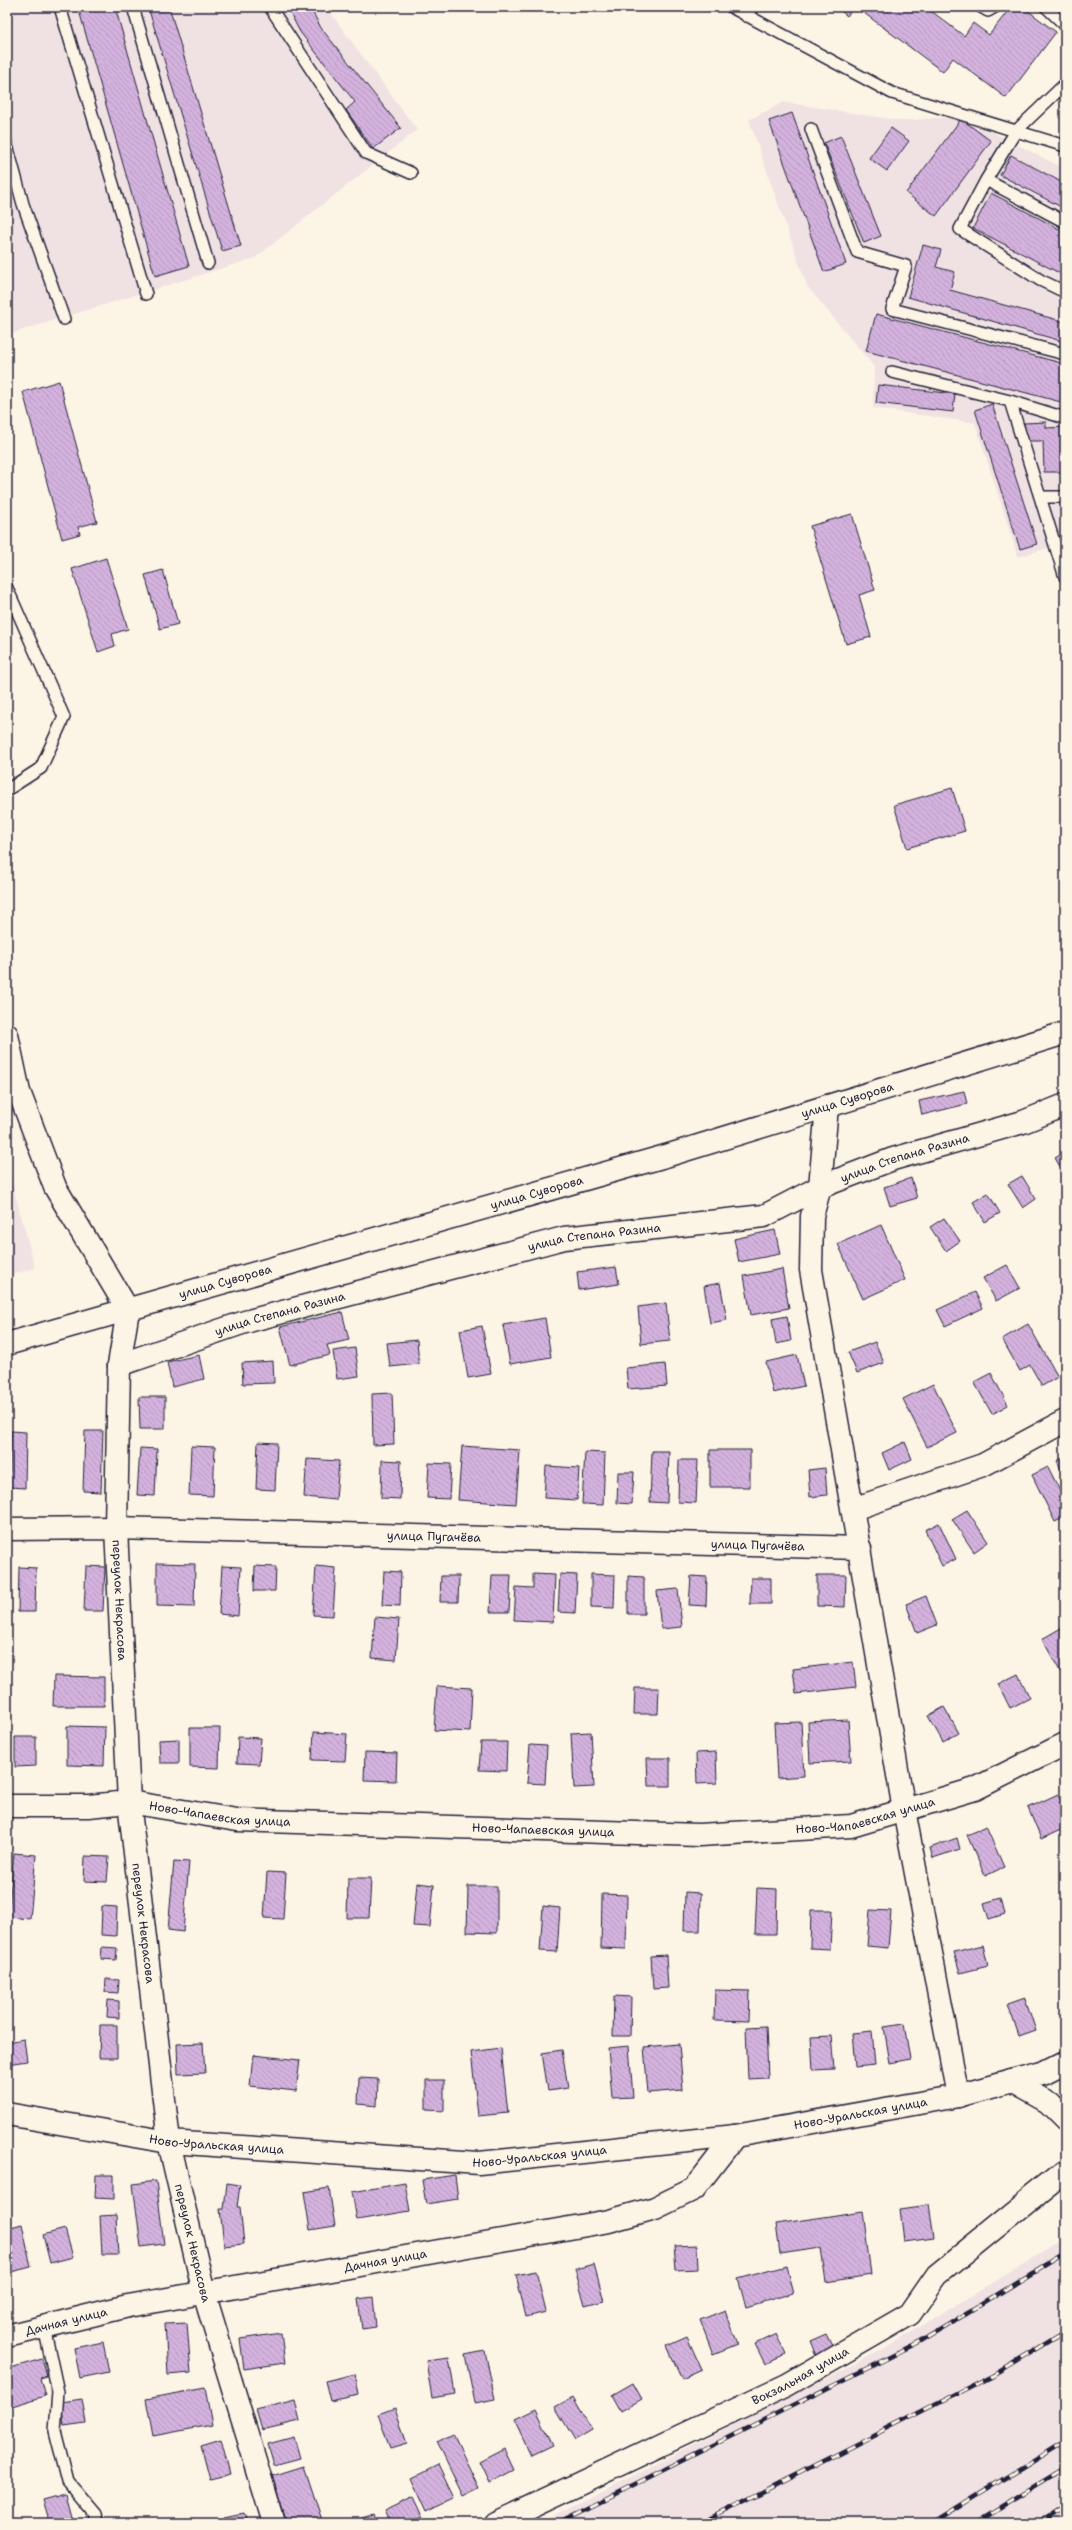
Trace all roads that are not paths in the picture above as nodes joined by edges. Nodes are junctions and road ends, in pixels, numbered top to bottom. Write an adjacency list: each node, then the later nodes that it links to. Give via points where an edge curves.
1 (134, 7): 18 (lane)
2 (270, 7): 15 (lane, via 366,153)
3 (731, 7): 8 (lane)
4 (981, 7): 5 (lane, via 988,11)
5 (995, 7)
6 (1046, 7): 9 (lane)
7 (60, 8): 20 (lane)
8 (749, 11): 12 (lane, via 892,93)
9 (1065, 25)
10 (1065, 84): 12 (lane)
11 (811, 128): 22 (lane, via 857,252 906,266 892,309)
12 (1016, 131): 14 (lane); 16 (lane)
13 (7, 145): 21 (lane, via 23,204)
14 (1065, 146)
15 (411, 173)
16 (986, 180): 17 (lane); 19 (lane, via 960,230 1040,280)
17 (1065, 222)
18 (208, 263)
19 (1065, 292)
20 (146, 294)
21 (64, 319)
22 (1065, 354)
23 (892, 372): 24 (lane)
24 (1010, 401): 25 (lane); 26 (lane)
25 (1065, 418)
26 (1040, 496): 27 (lane); 28 (lane)
27 (1065, 497)
28 (1065, 578)
29 (7, 588): 30 (lane, via 64,717 41,768)
30 (7, 790)
31 (1065, 1033): 34 (street, улица Суворова)
32 (7, 1035): 36 (street, via 19,1092 55,1187)
33 (1065, 1105): 35 (street, улица Степана Разина, via 1023,1122 893,1159)
34 (827, 1106): 35 (street); 36 (street, улица Суворова)
35 (820, 1187): 38 (street, улица Степана Разина, via 764,1216 564,1238 245,1322); 40 (street, via 812,1216 811,1270)
36 (128, 1310): 37 (street, улица Суворова); 38 (street, переулок Некрасова)
37 (7, 1344)
38 (119, 1365): 41 (street, переулок Некрасова)
39 (1065, 1421): 40 (street, via 982,1465)
40 (853, 1509): 43 (street)
41 (116, 1528): 42 (street, улица Пугачёва); 43 (street, улица Пугачёва); 45 (street, переулок Некрасова)
42 (7, 1529)
43 (860, 1548): 47 (street)
44 (1065, 1744): 47 (street, Ново-Чапаевская улица, via 975,1789)
45 (129, 1802): 46 (street, Ново-Чапаевская улица, via 88,1806); 47 (street, Ново-Чапаевская улица, via 238,1820 699,1836 851,1826); 54 (street, переулок Некрасова)
46 (7, 1806)
47 (904, 1810): 50 (street)
48 (1065, 2062): 49 (street, Ново-Уральская улица, via 1045,2072)
49 (1011, 2081): 50 (street, Ново-Уральская улица); 52 (street, via 1048,2102)
50 (958, 2096): 53 (street, Ново-Уральская улица)
51 (7, 2114): 54 (street, Ново-Уральская улица)
52 (1065, 2119)
53 (735, 2136): 54 (street, Ново-Уральская улица, via 480,2163); 56 (street, Дачная улица, via 694,2189 649,2210 609,2221)
54 (169, 2142): 56 (street, переулок Некрасова)
55 (1065, 2171): 61 (street, Вокзальная улица, via 937,2275 910,2314 788,2386)
56 (204, 2293): 57 (street, Дачная улица, via 128,2306); 60 (street, переулок Некрасова)
57 (44, 2327): 58 (street, Дачная улица); 59 (lane, via 58,2392 55,2431 58,2446 68,2482 95,2514)
58 (7, 2336)
59 (97, 2523)
60 (274, 2523)
61 (496, 2523)

